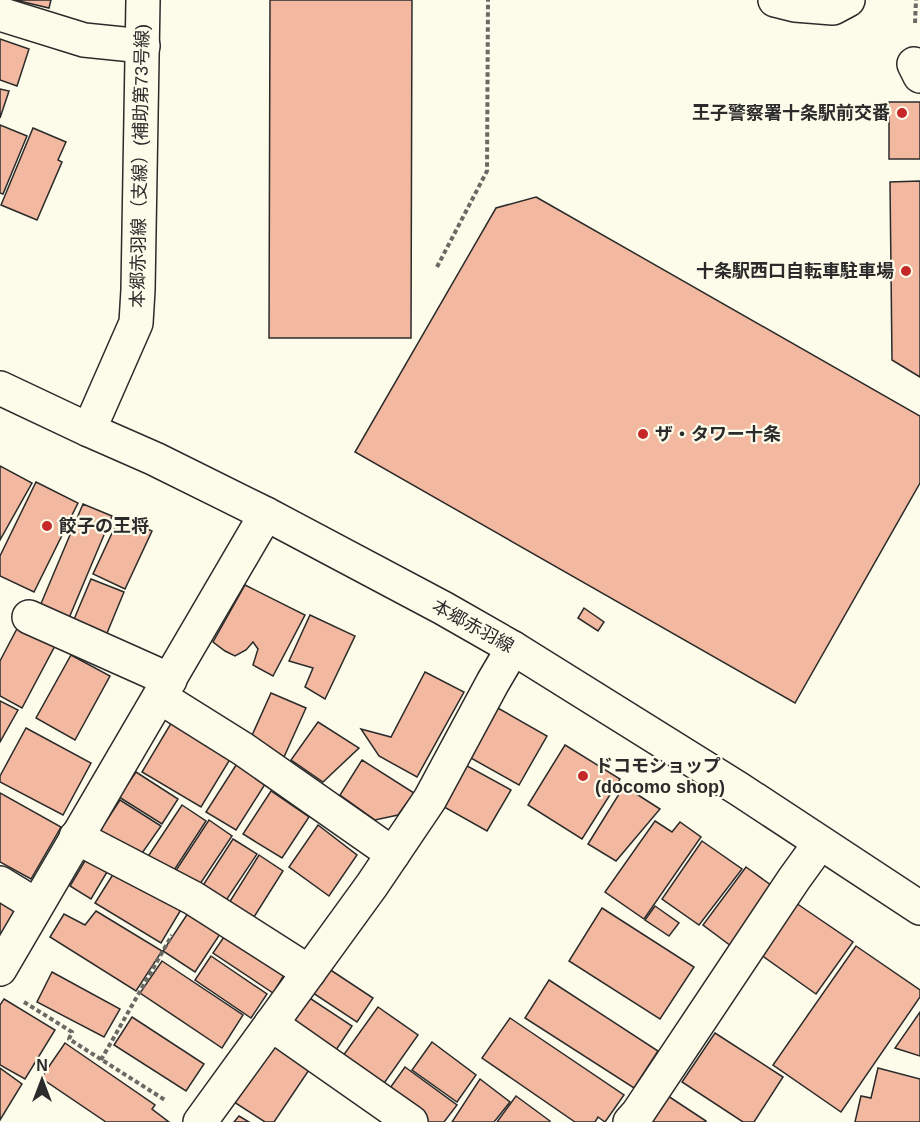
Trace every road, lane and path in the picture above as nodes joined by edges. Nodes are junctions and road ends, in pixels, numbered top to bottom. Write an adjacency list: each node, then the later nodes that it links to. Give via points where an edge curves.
1 (143, 0): 6 (main road, 本郷赤羽線（支線）(補助第73号線))
2 (488, 0): 7 (path, via 487,171)
3 (775, 0): 4 (main road, via 833,8)
4 (848, 0)
5 (0, 15): 6 (main road, via 84,40)
6 (143, 46): 9 (main road, 本郷赤羽線（支線）(補助第73号線), via 136,323)
7 (437, 267)
8 (0, 388): 9 (main road, 本郷赤羽線)
9 (89, 430): 10 (main road, 本郷赤羽線)
10 (266, 514): 12 (main road, 本郷赤羽線); 13 (main road)
11 (29, 617): 13 (main road)
12 (513, 648): 15 (main road, 本郷赤羽線); 16 (main road, via 430,799)
13 (165, 688): 14 (main road); 16 (main road, via 243,749)
14 (76, 837): 18 (main road); 19 (main road)
15 (820, 843): 20 (main road, 本郷赤羽線); 29 (main road)
16 (393, 854): 22 (main road)
17 (0, 883): 19 (main road)
18 (193, 898): 22 (main road); 25 (path)
19 (36, 905): 21 (main road)
20 (920, 908)
21 (0, 969)
22 (309, 972): 24 (main road)
23 (18, 999): 25 (path, via 72,1032 69,1039)
24 (271, 1024): 27 (main road); 28 (main road)
25 (101, 1060): 26 (path)
26 (170, 1103)
27 (200, 1122)
28 (411, 1122)
29 (630, 1122)

